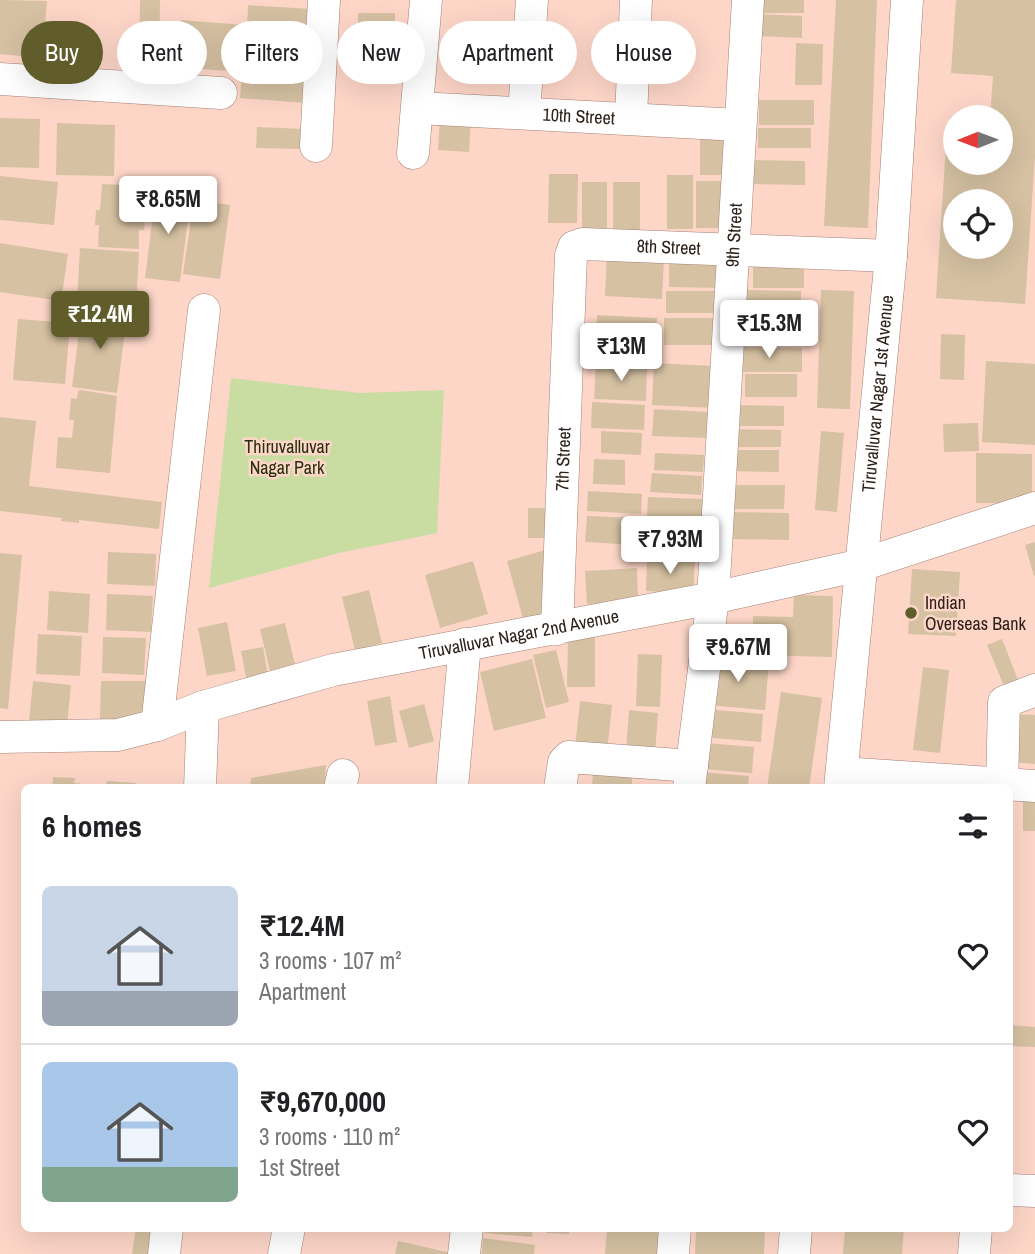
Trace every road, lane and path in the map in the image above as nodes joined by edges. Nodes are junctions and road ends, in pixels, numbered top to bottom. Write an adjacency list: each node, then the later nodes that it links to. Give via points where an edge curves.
1 (324, 0): 13 (street)
2 (426, 0): 9 (street)
3 (532, 0): 10 (street)
4 (636, 0): 11 (street)
5 (748, 0): 12 (street, 9th Street)
6 (907, 0): 17 (street, Tiruvalluvar Nagar 1st Avenue)
7 (0, 79): 8 (street)
8 (220, 93)
9 (418, 108): 10 (street, 10th Street); 14 (street)
10 (524, 113): 11 (street, 10th Street)
11 (631, 118): 12 (street, 10th Street)
12 (739, 125): 16 (street, 9th Street)
13 (316, 146)
14 (413, 153)
15 (574, 247): 16 (street, 8th Street); 22 (street, 7th Street)
16 (732, 251): 17 (street, 8th Street); 21 (street, 9th Street)
17 (891, 256): 20 (street, Tiruvalluvar Nagar 1st Avenue)
18 (204, 310): 26 (street)
19 (1035, 508): 20 (street, Tiruvalluvar Nagar 2nd Avenue)
20 (861, 565): 21 (street, Tiruvalluvar Nagar 2nd Avenue); 30 (street, Tiruvalluvar Nagar 1st Avenue)
21 (712, 598): 22 (street, Tiruvalluvar Nagar 2nd Avenue); 29 (street, 9th Street)
22 (557, 629): 23 (street, Tiruvalluvar Nagar 2nd Avenue)
23 (465, 643): 25 (street, Tiruvalluvar Nagar 2nd Avenue, via 333,670); 32 (street)
24 (1035, 690): 34 (street, via 1004,702)
25 (203, 707): 26 (street, Tiruvalluvar Nagar 2nd Avenue); 31 (street)
26 (157, 725): 27 (street, Tiruvalluvar Nagar 2nd Avenue, via 118,735)
27 (0, 737)
28 (562, 773): 29 (street, via 569,757)
29 (690, 777)
30 (841, 780): 33 (street)
31 (200, 784)
32 (452, 784)
33 (948, 784)
34 (1002, 784)
35 (1013, 786): 36 (street)
36 (1035, 786)
37 (1013, 1190): 38 (street)
38 (1035, 1191)
39 (167, 1232): 45 (street)
40 (288, 1232): 46 (street)
41 (467, 1232): 47 (street)
42 (675, 1232): 48 (street)
43 (796, 1232): 49 (street)
44 (975, 1232): 50 (street)
45 (164, 1254)
46 (284, 1254)
47 (464, 1254)
48 (673, 1254)
49 (794, 1254)
50 (974, 1254)

